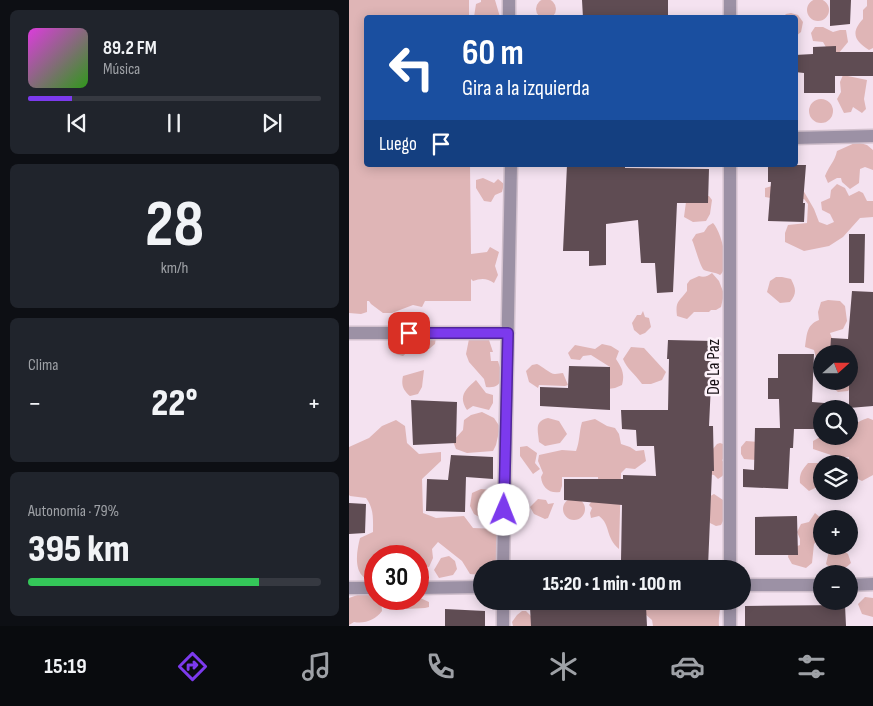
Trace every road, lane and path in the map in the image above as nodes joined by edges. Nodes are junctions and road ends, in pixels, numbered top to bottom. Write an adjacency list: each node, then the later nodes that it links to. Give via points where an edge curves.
1 (509, 0): 3 (street)
2 (730, 0): 4 (street)
3 (509, 15)
4 (730, 15)
5 (873, 136): 6 (street)
6 (798, 138)
7 (511, 167): 10 (street)
8 (730, 167): 12 (street, De La Paz)
9 (349, 332): 10 (street)
10 (508, 333): 11 (street)
11 (503, 560)
12 (730, 560)
13 (858, 584): 14 (street)
14 (873, 584)
15 (751, 585): 16 (street)
16 (813, 585)
17 (349, 588): 18 (street)
18 (364, 588)
19 (429, 588): 20 (street)
20 (473, 588)
21 (503, 610): 23 (street)
22 (730, 610): 24 (street)
23 (503, 626)
24 (730, 626)

